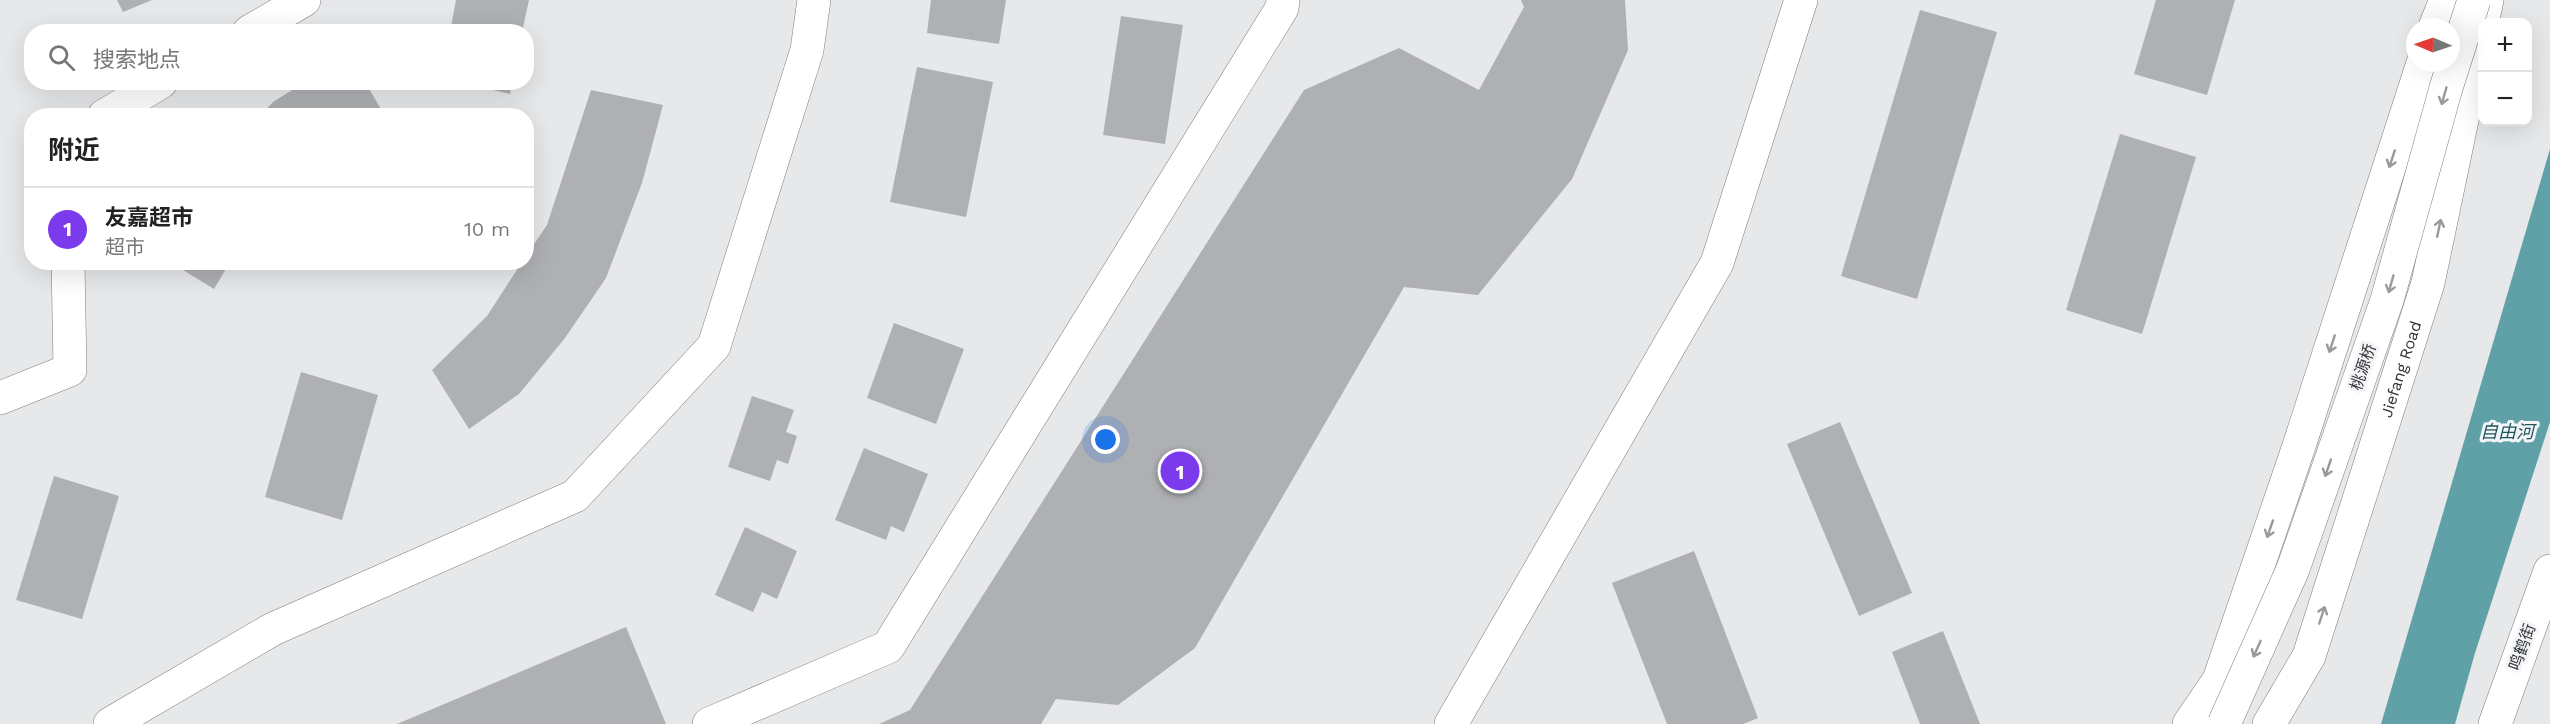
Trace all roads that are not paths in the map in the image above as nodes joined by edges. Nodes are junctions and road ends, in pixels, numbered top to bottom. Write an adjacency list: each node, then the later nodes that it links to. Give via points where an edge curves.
1 (304, 0): 9 (street)
2 (814, 0): 16 (street, via 807,50 714,346 575,496 273,629)
3 (1283, 0): 17 (street, via 1282,8 888,647)
4 (1801, 0): 18 (street, via 1717,263)
5 (2446, 0): 8 (street)
6 (2474, 0): 20 (street, 桃源桥, one-way to 20, bridge, via 2387,300 2293,569)
7 (2487, 0): 21 (street, Jiefang Road, one-way to 7, via 2308,656 2428,283)
8 (2439, 18)
9 (263, 24)
10 (2420, 72): 19 (street, one-way to 19, via 2219,680)
11 (148, 90): 12 (street)
12 (117, 108)
13 (68, 270): 14 (street, via 70,370)
14 (0, 398)
15 (2550, 571): 22 (street, 鸣鹤街)
16 (110, 724)
17 (709, 724)
18 (1451, 724)
19 (2189, 724)
20 (2224, 724)
21 (2269, 724)
22 (2495, 724)

